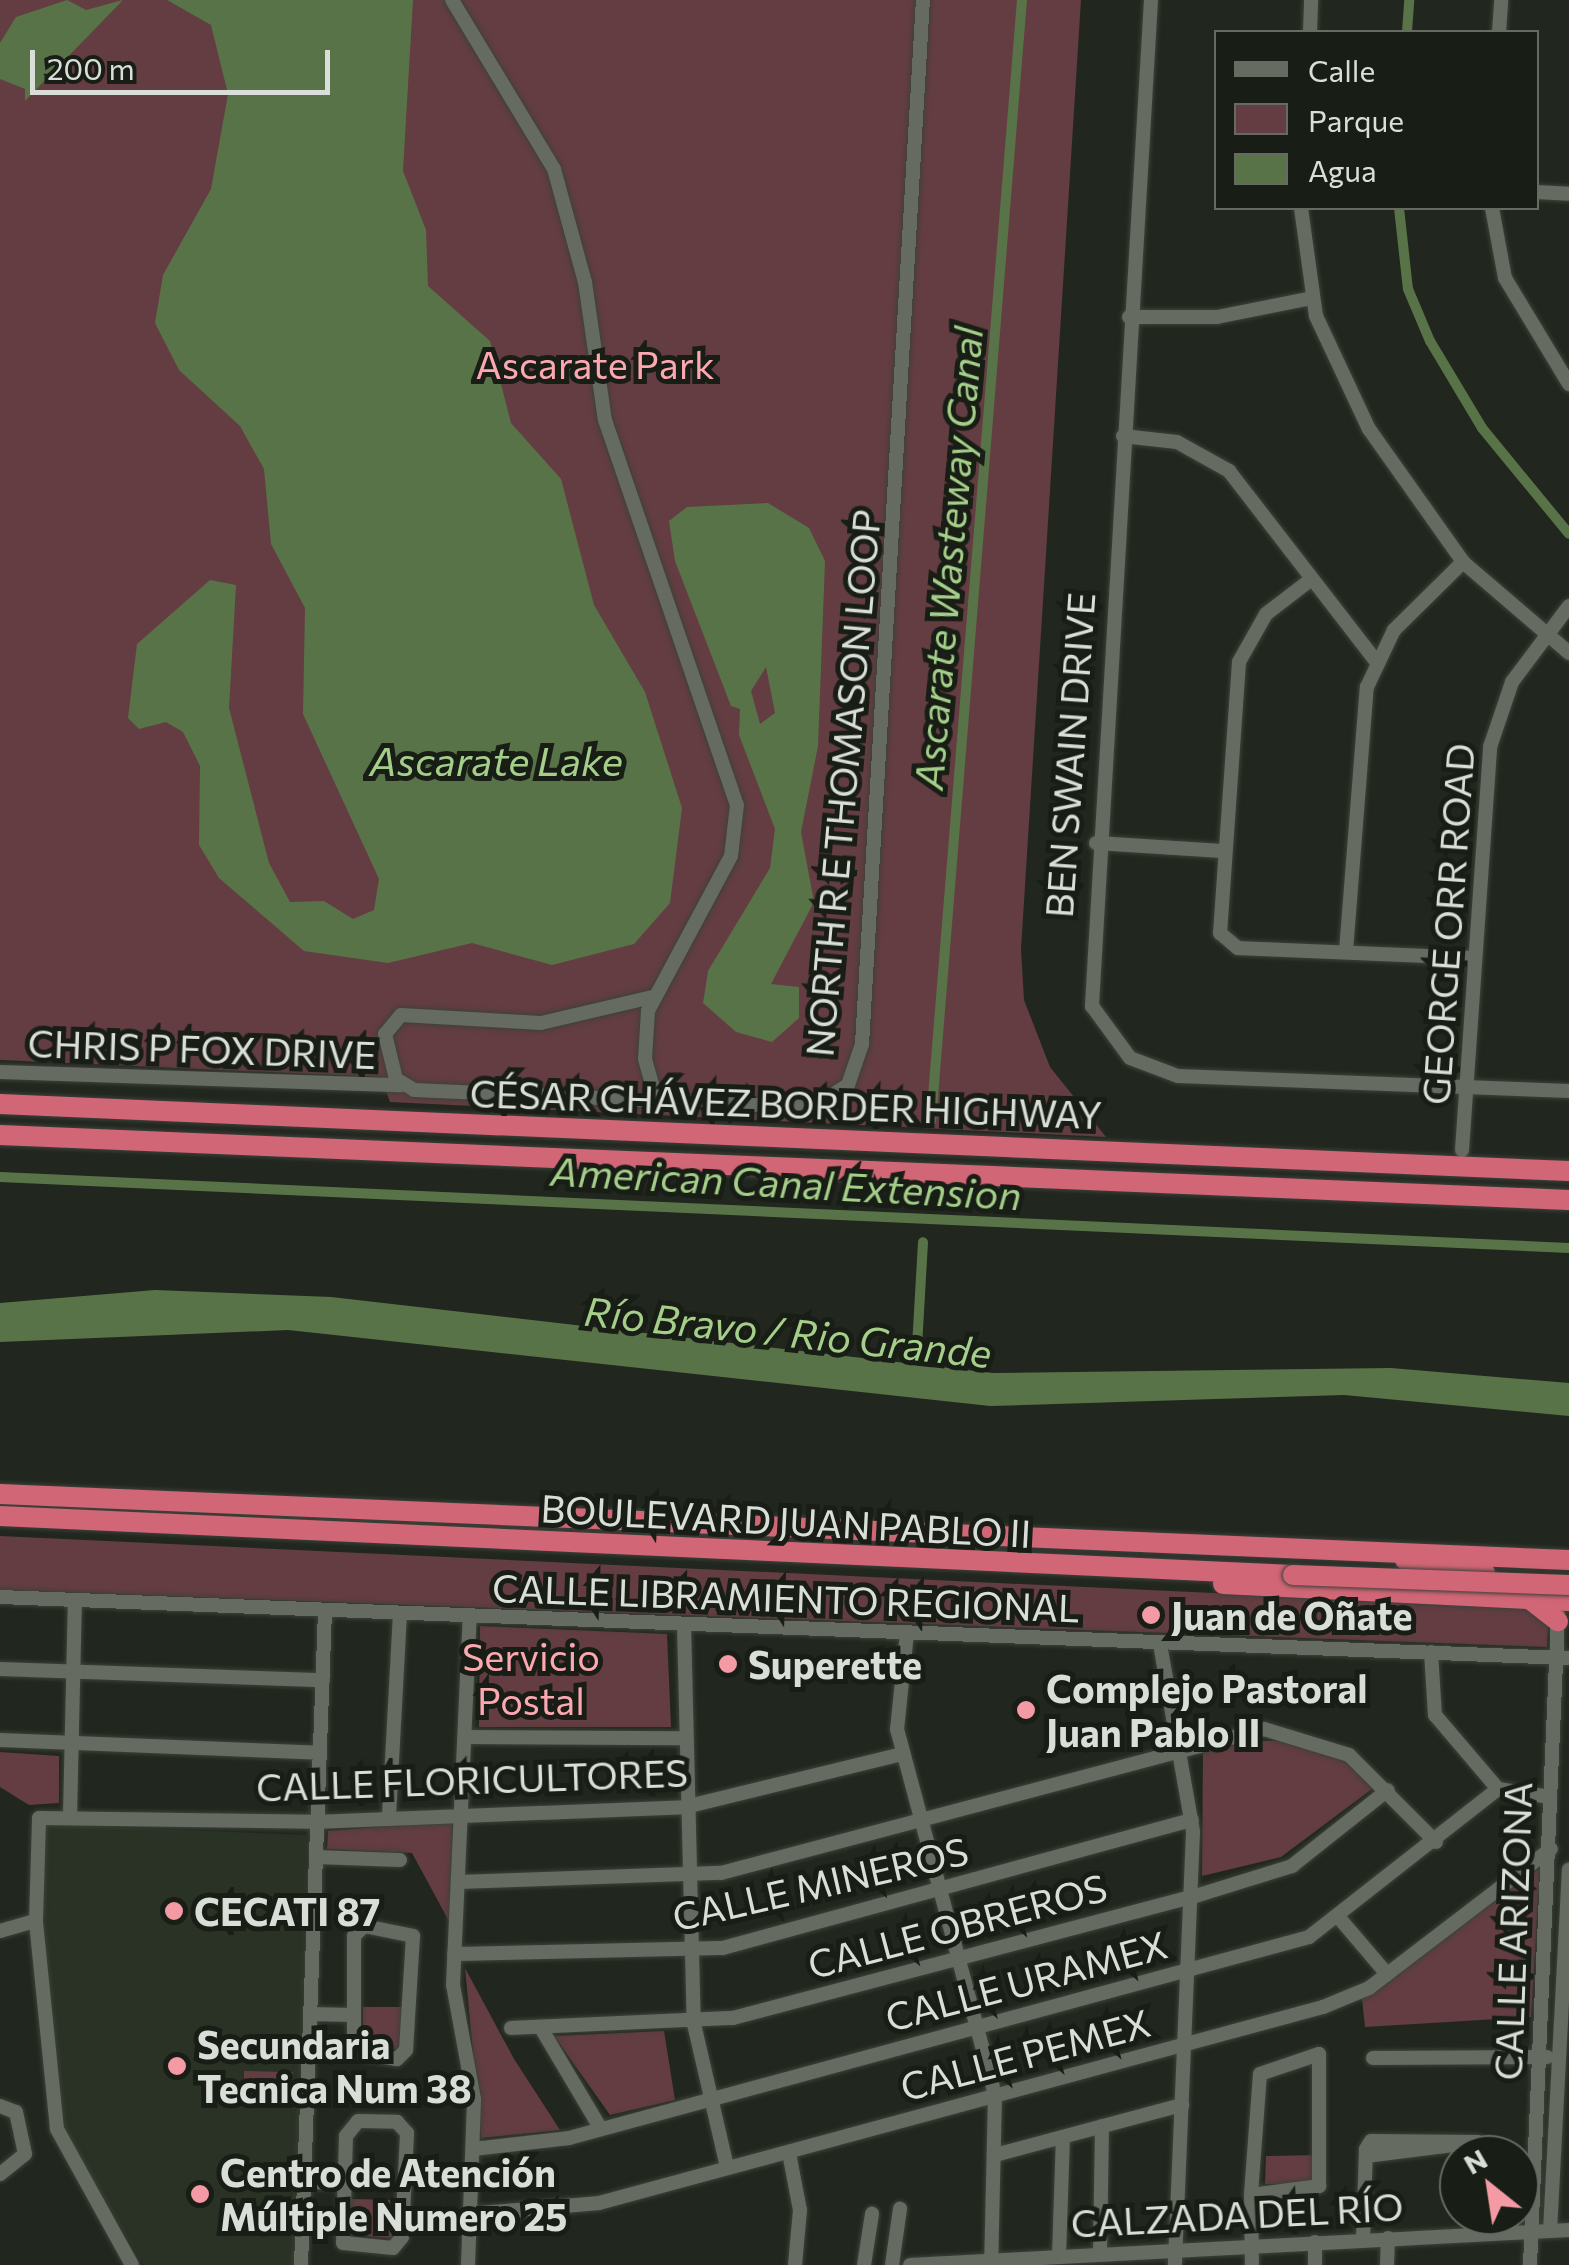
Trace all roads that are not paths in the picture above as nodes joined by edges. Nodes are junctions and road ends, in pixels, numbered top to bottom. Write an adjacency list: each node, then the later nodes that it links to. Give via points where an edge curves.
1 (452, 0): 26 (street, via 554,169 584,282 605,420 737,805 731,856)
2 (923, 0): 31 (street, NORTH R E THOMASON LOOP, via 862,1044 848,1084 821,1102)
3 (1150, 0): 13 (street, BEN SWAIN DRIVE)
4 (1311, 0): 6 (street)
5 (1501, 0): 7 (street)
6 (1310, 30)
7 (1499, 30)
8 (1539, 192): 9 (street)
9 (1569, 194)
10 (1301, 210): 12 (street)
11 (1492, 210): 14 (street, via 1504,278)
12 (1312, 298): 13 (street, via 1217,317); 16 (street, via 1350,398)
13 (1129, 317): 15 (street, BEN SWAIN DRIVE)
14 (1569, 384)
15 (1122, 436): 17 (street, via 1178,442 1214,460 1248,492); 22 (street, BEN SWAIN DRIVE)
16 (1463, 562): 19 (street); 21 (street)
17 (1308, 581): 21 (street); 23 (street, via 1266,614 1239,662)
18 (1569, 606): 19 (street, GEORGE ORR ROAD)
19 (1546, 636): 20 (street); 25 (street, GEORGE ORR ROAD, via 1494,727)
20 (1569, 653)
21 (1376, 660): 24 (street, via 1361,723)
22 (1096, 843): 23 (street); 29 (street, BEN SWAIN DRIVE, via 1088,990 1098,1021 1130,1058 1178,1076)
23 (1223, 851): 24 (street, via 1224,939 1238,948)
24 (1346, 952): 25 (street)
25 (1474, 958): 29 (street, GEORGE ORR ROAD)
26 (652, 997): 28 (street, via 541,1023 397,1016 384,1034); 31 (street, via 644,1045)
27 (0, 1072): 28 (street, CHRIS P FOX DRIVE)
28 (401, 1085): 31 (street, NORTH R E THOMASON LOOP)
29 (1466, 1087): 30 (street, BEN SWAIN DRIVE); 34 (street, GEORGE ORR ROAD)
30 (1569, 1091)
31 (657, 1102)
32 (0, 1104): 35 (highway, CÉSAR CHÁVEZ BORDER HIGHWAY)
33 (0, 1135): 36 (highway, CÉSAR CHÁVEZ BORDER HIGHWAY)
34 (1462, 1150)
35 (1569, 1171)
36 (1569, 1200)
37 (0, 1494): 39 (highway, BOULEVARD JUAN PABLO II)
38 (0, 1516): 41 (highway, BOULEVARD JUAN PABLO II)
39 (1379, 1552): 40 (highway, BOULEVARD JUAN PABLO II); 43 (highway)
40 (1569, 1560)
41 (1156, 1572): 43 (highway, BOULEVARD JUAN PABLO II, bridge, via 1293,1575); 43 (highway, via 1264,1590)
42 (0, 1598): 44 (street, CALLE LIBRAMIENTO REGIONAL)
43 (1565, 1598): 52 (street, CALLE ARIZONA)
44 (75, 1600): 45 (street, CALLE LIBRAMIENTO REGIONAL); 54 (street)
45 (326, 1610): 46 (street, CALLE LIBRAMIENTO REGIONAL); 55 (street)
46 (400, 1614): 47 (street, CALLE LIBRAMIENTO REGIONAL); 69 (street)
47 (470, 1616): 48 (street, CALLE LIBRAMIENTO REGIONAL); 56 (street)
48 (684, 1624): 49 (street, CALLE LIBRAMIENTO REGIONAL); 57 (street)
49 (907, 1633): 50 (street, CALLE LIBRAMIENTO REGIONAL); 62 (street, via 896,1698)
50 (1160, 1644): 51 (street, CALLE LIBRAMIENTO REGIONAL); 60 (street)
51 (1431, 1652): 52 (street, CALLE LIBRAMIENTO REGIONAL); 63 (street, via 1435,1715)
52 (1563, 1658): 65 (street, CALLE ARIZONA)
53 (0, 1669): 54 (street)
54 (73, 1672): 55 (street); 59 (street)
55 (323, 1680): 61 (street)
56 (465, 1738): 57 (street); 67 (street)
57 (683, 1738): 66 (street)
58 (0, 1740): 59 (street)
59 (74, 1743): 61 (street); 68 (street)
60 (1178, 1750): 64 (street, via 1236,1732 1299,1733 1349,1755); 70 (street); 71 (street)
61 (320, 1752): 72 (street)
62 (902, 1754): 66 (street, CALLE FLORICULTORES); 70 (street)
63 (1498, 1789): 65 (street); 73 (street, CALLE URAMEX)
64 (1388, 1790): 73 (street); 81 (street, CALLE OBREROS, via 1292,1866)
65 (1550, 1798): 74 (street, CALLE ARIZONA)
66 (685, 1807): 67 (street, CALLE FLORICULTORES); 78 (street)
67 (461, 1814): 69 (street, CALLE FLORICULTORES); 79 (street)
68 (70, 1816): 72 (street, CALLE FLORICULTORES); 83 (street, CALLE FLORICULTORES, via 39,1818)
69 (390, 1816): 72 (street, CALLE FLORICULTORES)
70 (921, 1818): 78 (street); 80 (street)
71 (1192, 1820): 80 (street, CALLE MINEROS); 81 (street)
72 (316, 1822): 75 (street)
73 (1436, 1842): 82 (street, CALLE URAMEX)
74 (1550, 1849): 85 (street, CALLE ARIZONA); 91 (street, CALLE PEMEX)
75 (316, 1857): 76 (street); 92 (street)
76 (400, 1860)
77 (1569, 1870): 86 (street, CALLE ARIZONA)
78 (687, 1879): 79 (street); 87 (street)
79 (458, 1882): 88 (street)
80 (940, 1890): 87 (street, CALLE MINEROS); 89 (street)
81 (1192, 1897): 89 (street, CALLE OBREROS); 90 (street)
82 (1341, 1920): 90 (street, CALLE URAMEX); 91 (street)
83 (36, 1921): 84 (street); 136 (street, via 57,2130)
84 (0, 1931)
85 (1546, 1938): 86 (street); 99 (street, CALLE ARIZONA)
86 (1568, 1938): 101 (street, CALLE ARIZONA)
87 (689, 1953): 88 (street, CALLE MINEROS); 94 (street)
88 (454, 1954): 111 (street)
89 (958, 1957): 94 (street, CALLE OBREROS); 95 (street)
90 (1187, 1971): 95 (street, CALLE URAMEX); 98 (street)
91 (1387, 1974): 98 (street, CALLE PEMEX, via 1323,2007)
92 (310, 2014): 93 (street); 117 (street)
93 (354, 2015): 93 (street, via 358,2056 404,2054 410,1928 355,1931)
94 (694, 2024): 97 (street, CALLE OBREROS); 103 (street)
95 (977, 2027): 102 (street); 103 (street, CALLE URAMEX)
96 (511, 2028): 97 (street, CALLE OBREROS)
97 (540, 2028): 108 (street)
98 (1184, 2044): 102 (street, CALLE PEMEX); 105 (street)
99 (1540, 2057): 100 (street); 101 (street); 109 (street, CALLE ARIZONA)
100 (1373, 2058)
101 (1561, 2058): 104 (street, CALLE ARIZONA)
102 (995, 2096): 112 (street, CALLE PEMEX); 113 (street)
103 (710, 2098): 108 (street, CALLE URAMEX); 115 (street)
104 (1564, 2102): 124 (street, CALLE ARIZONA)
105 (1182, 2105): 107 (street); 134 (street)
106 (0, 2106): 116 (street, via 16,2112 25,2154)
107 (1102, 2126): 110 (street); 132 (street)
108 (601, 2129): 111 (street, CALLE URAMEX)
109 (1536, 2135)
110 (1064, 2137): 113 (street); 133 (street)
111 (474, 2149): 121 (street)
112 (789, 2154): 115 (street, CALLE PEMEX); 139 (street, via 800,2210)
113 (994, 2155): 135 (street)
114 (1366, 2156): 114 (street, via 1472,2147 1478,2142 1376,2139); 129 (street)
115 (727, 2167): 121 (street, CALLE PEMEX, via 600,2204)
116 (0, 2174)
117 (303, 2181): 118 (street); 137 (street)
118 (344, 2184): 118 (street, via 352,2124 402,2123 398,2246 346,2247)
119 (1254, 2191): 119 (street, CALZADA DEL RÍO, via 1260,2078 1270,2064 1316,2052 1325,2086 1321,2182 1310,2192); 131 (street)
120 (900, 2209): 141 (street)
121 (471, 2214): 138 (street)
122 (872, 2214): 140 (street)
123 (1569, 2230): 124 (street, CALZADA DEL RÍO)
124 (1550, 2231): 125 (street, CALZADA DEL RÍO)
125 (1539, 2232)
126 (1460, 2235): 128 (street, CALZADA DEL RÍO)
127 (1531, 2235): 145 (street, CALLE ARIZONA)
128 (1388, 2238): 129 (street, CALZADA DEL RÍO); 144 (street)
129 (1362, 2239): 130 (street, CALZADA DEL RÍO)
130 (1315, 2242): 131 (street, CALZADA DEL RÍO); 143 (street)
131 (1253, 2252): 134 (street, CALZADA DEL RÍO)
132 (1100, 2254): 133 (street, CALZADA DEL RÍO); 134 (street, CALZADA DEL RÍO)
133 (1060, 2256): 135 (street, CALZADA DEL RÍO)
134 (1175, 2257)
135 (991, 2262): 142 (street, CALZADA DEL RÍO)
136 (132, 2265)
137 (301, 2265)
138 (468, 2265)
139 (795, 2265)
140 (864, 2265)
141 (892, 2265)
142 (910, 2265)
143 (1315, 2265)
144 (1387, 2265)
145 (1530, 2265)

